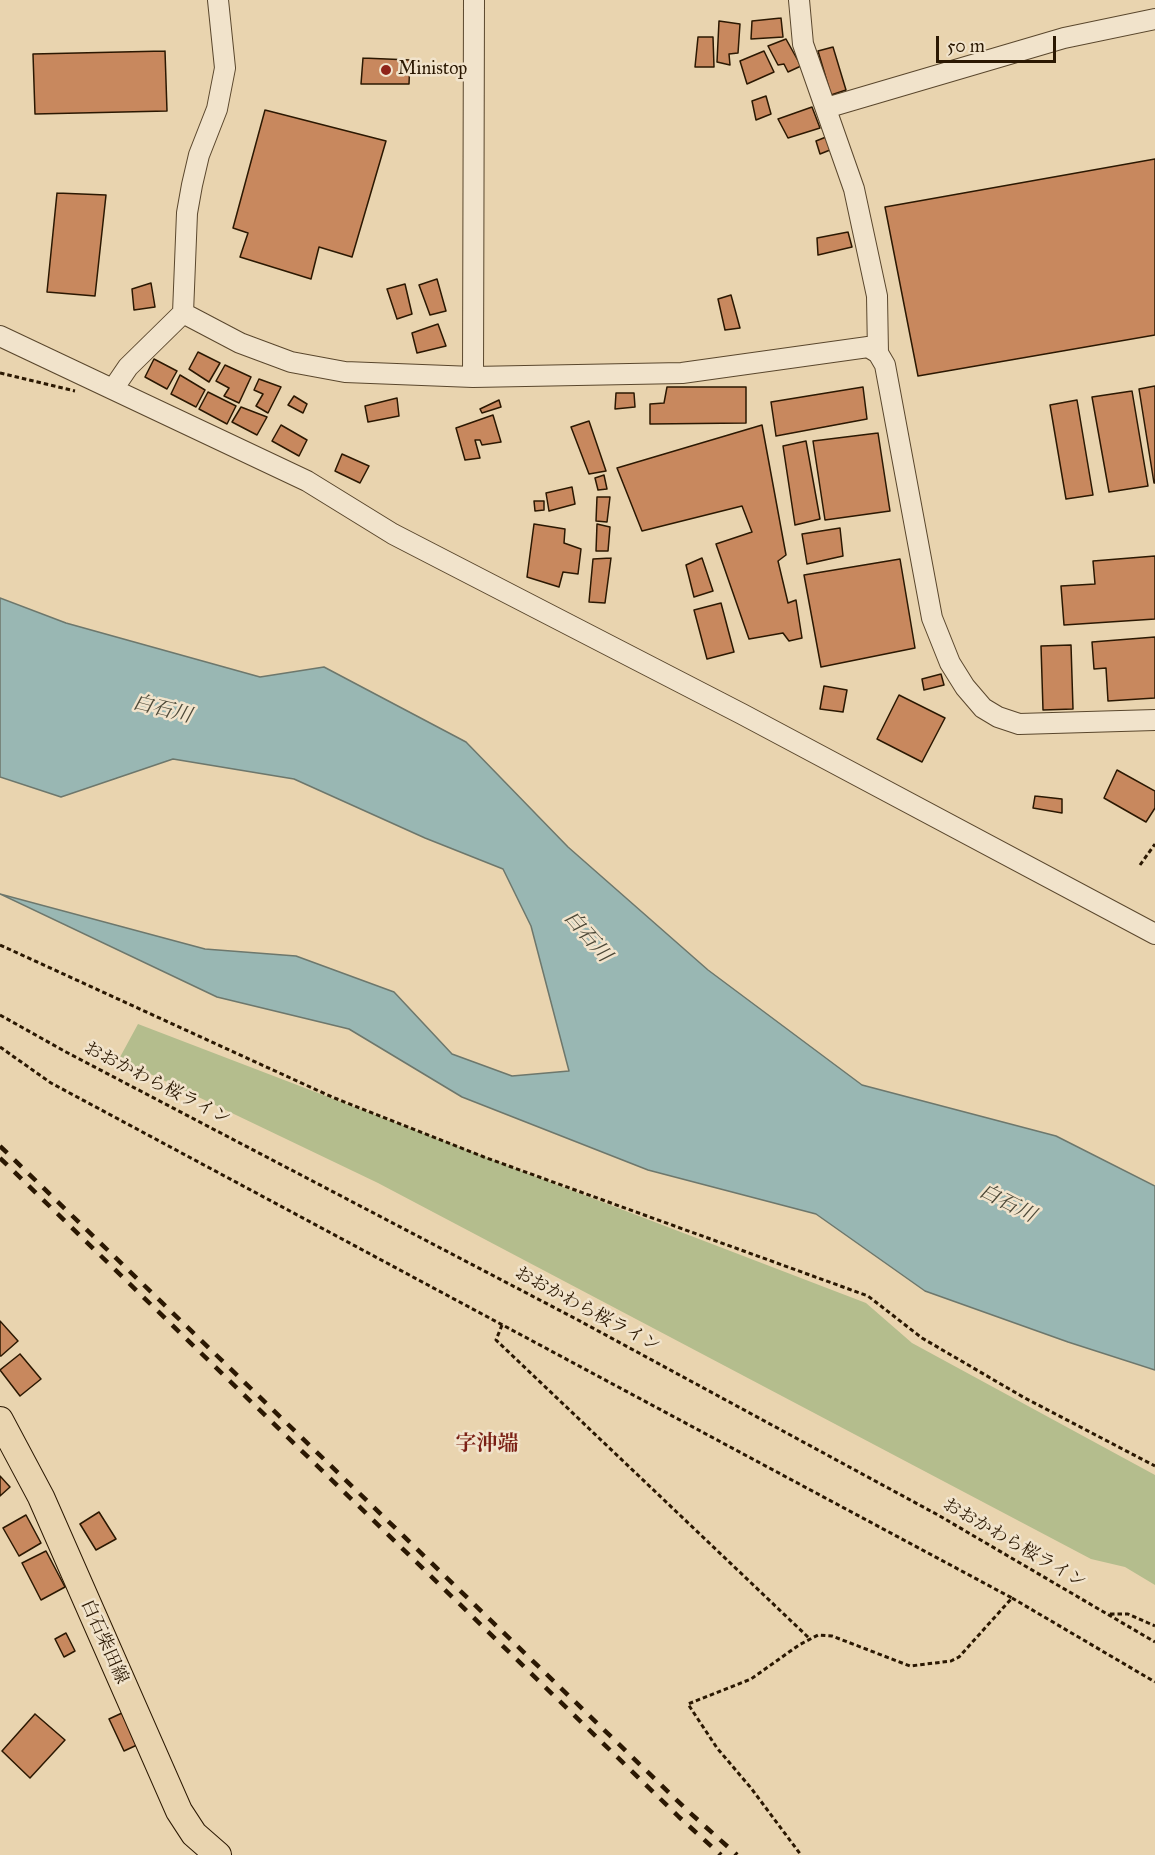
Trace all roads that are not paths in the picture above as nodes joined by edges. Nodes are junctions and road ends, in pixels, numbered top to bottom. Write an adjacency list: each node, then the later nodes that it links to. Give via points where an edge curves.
1 (218, 0): 6 (street, via 225,68 189,204)
2 (474, 0): 9 (street)
3 (799, 0): 5 (street, via 803,44)
4 (1155, 19): 5 (street, via 1064,38)
5 (826, 108): 8 (street, via 854,189 877,296)
6 (183, 313): 9 (street, via 240,343 291,362 345,372); 10 (street, via 128,367)
7 (0, 336): 10 (street)
8 (878, 353): 9 (street, via 868,347 682,373); 11 (street, via 885,365 932,618 950,663 965,687 983,708 1019,724)
9 (473, 377)
10 (112, 389): 12 (street, via 307,481 393,534)
11 (1155, 720)
12 (1155, 934)
13 (0, 1420): 14 (main road, 白石柴田線, via 41,1497 179,1810 194,1834)
14 (218, 1855)

